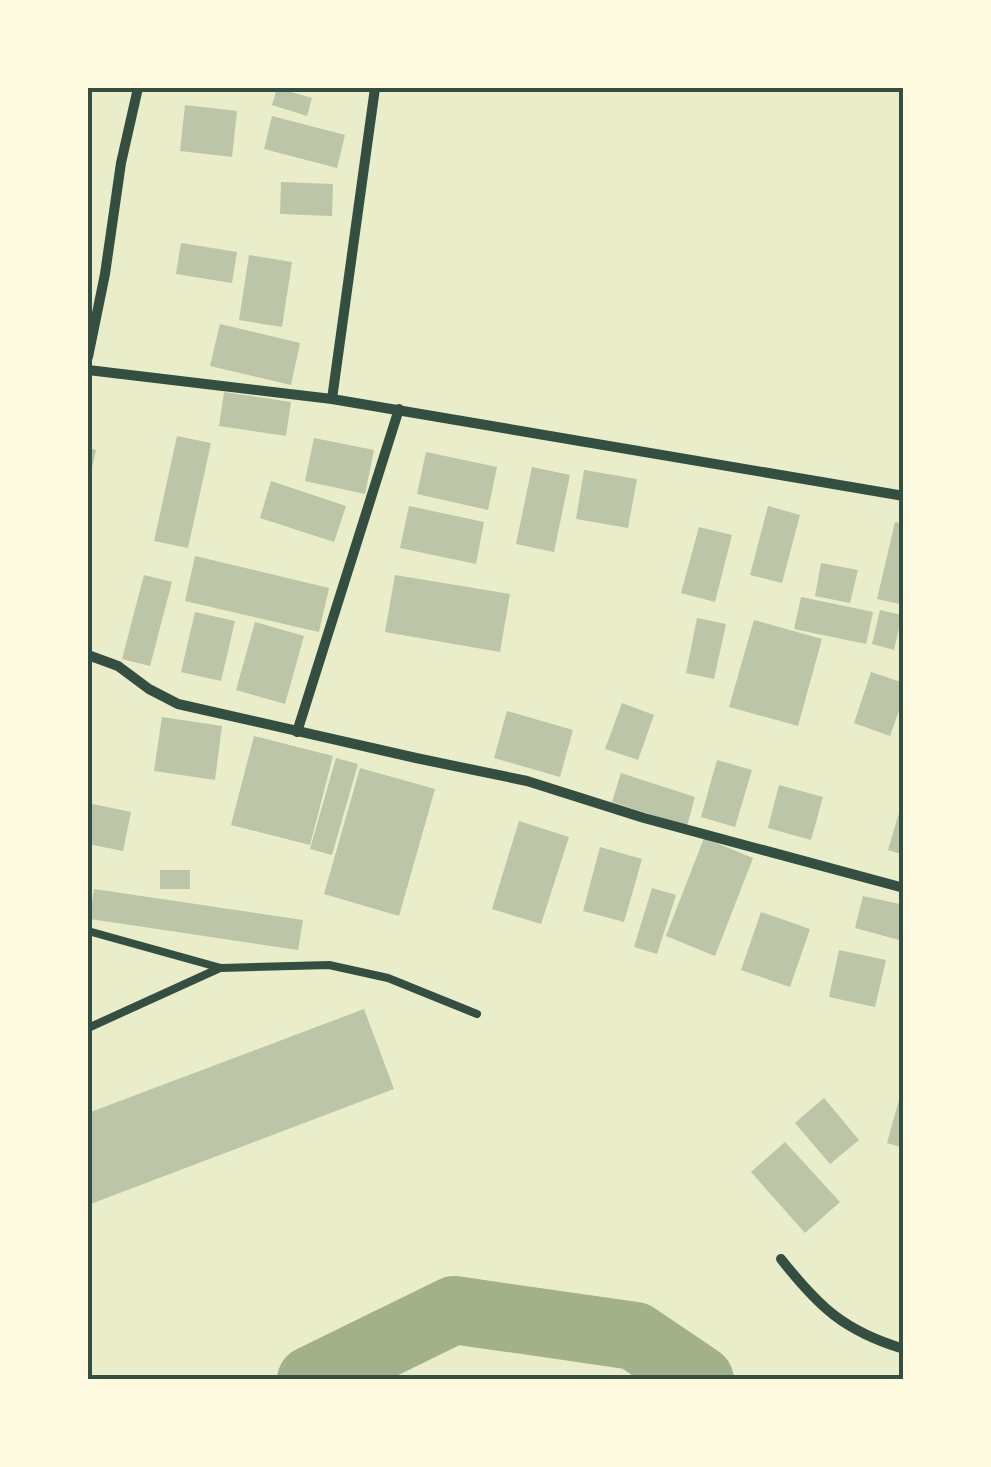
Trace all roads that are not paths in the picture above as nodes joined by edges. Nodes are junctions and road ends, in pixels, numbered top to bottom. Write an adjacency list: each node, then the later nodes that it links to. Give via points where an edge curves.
1 (138, 88): 3 (street)
2 (376, 88): 5 (street)
3 (88, 357)
4 (88, 370): 5 (street)
5 (332, 399): 6 (street)
6 (399, 409): 7 (street); 9 (street)
7 (904, 496)
8 (88, 655): 9 (street, via 178,704)
9 (297, 732): 10 (street, via 527,780)
10 (904, 888)
11 (88, 931): 12 (lane)
12 (221, 968): 13 (lane, via 329,965 388,978); 14 (lane)
13 (477, 1014)
14 (88, 1028)
15 (781, 1259): 16 (street, via 831,1315)
16 (904, 1348)

